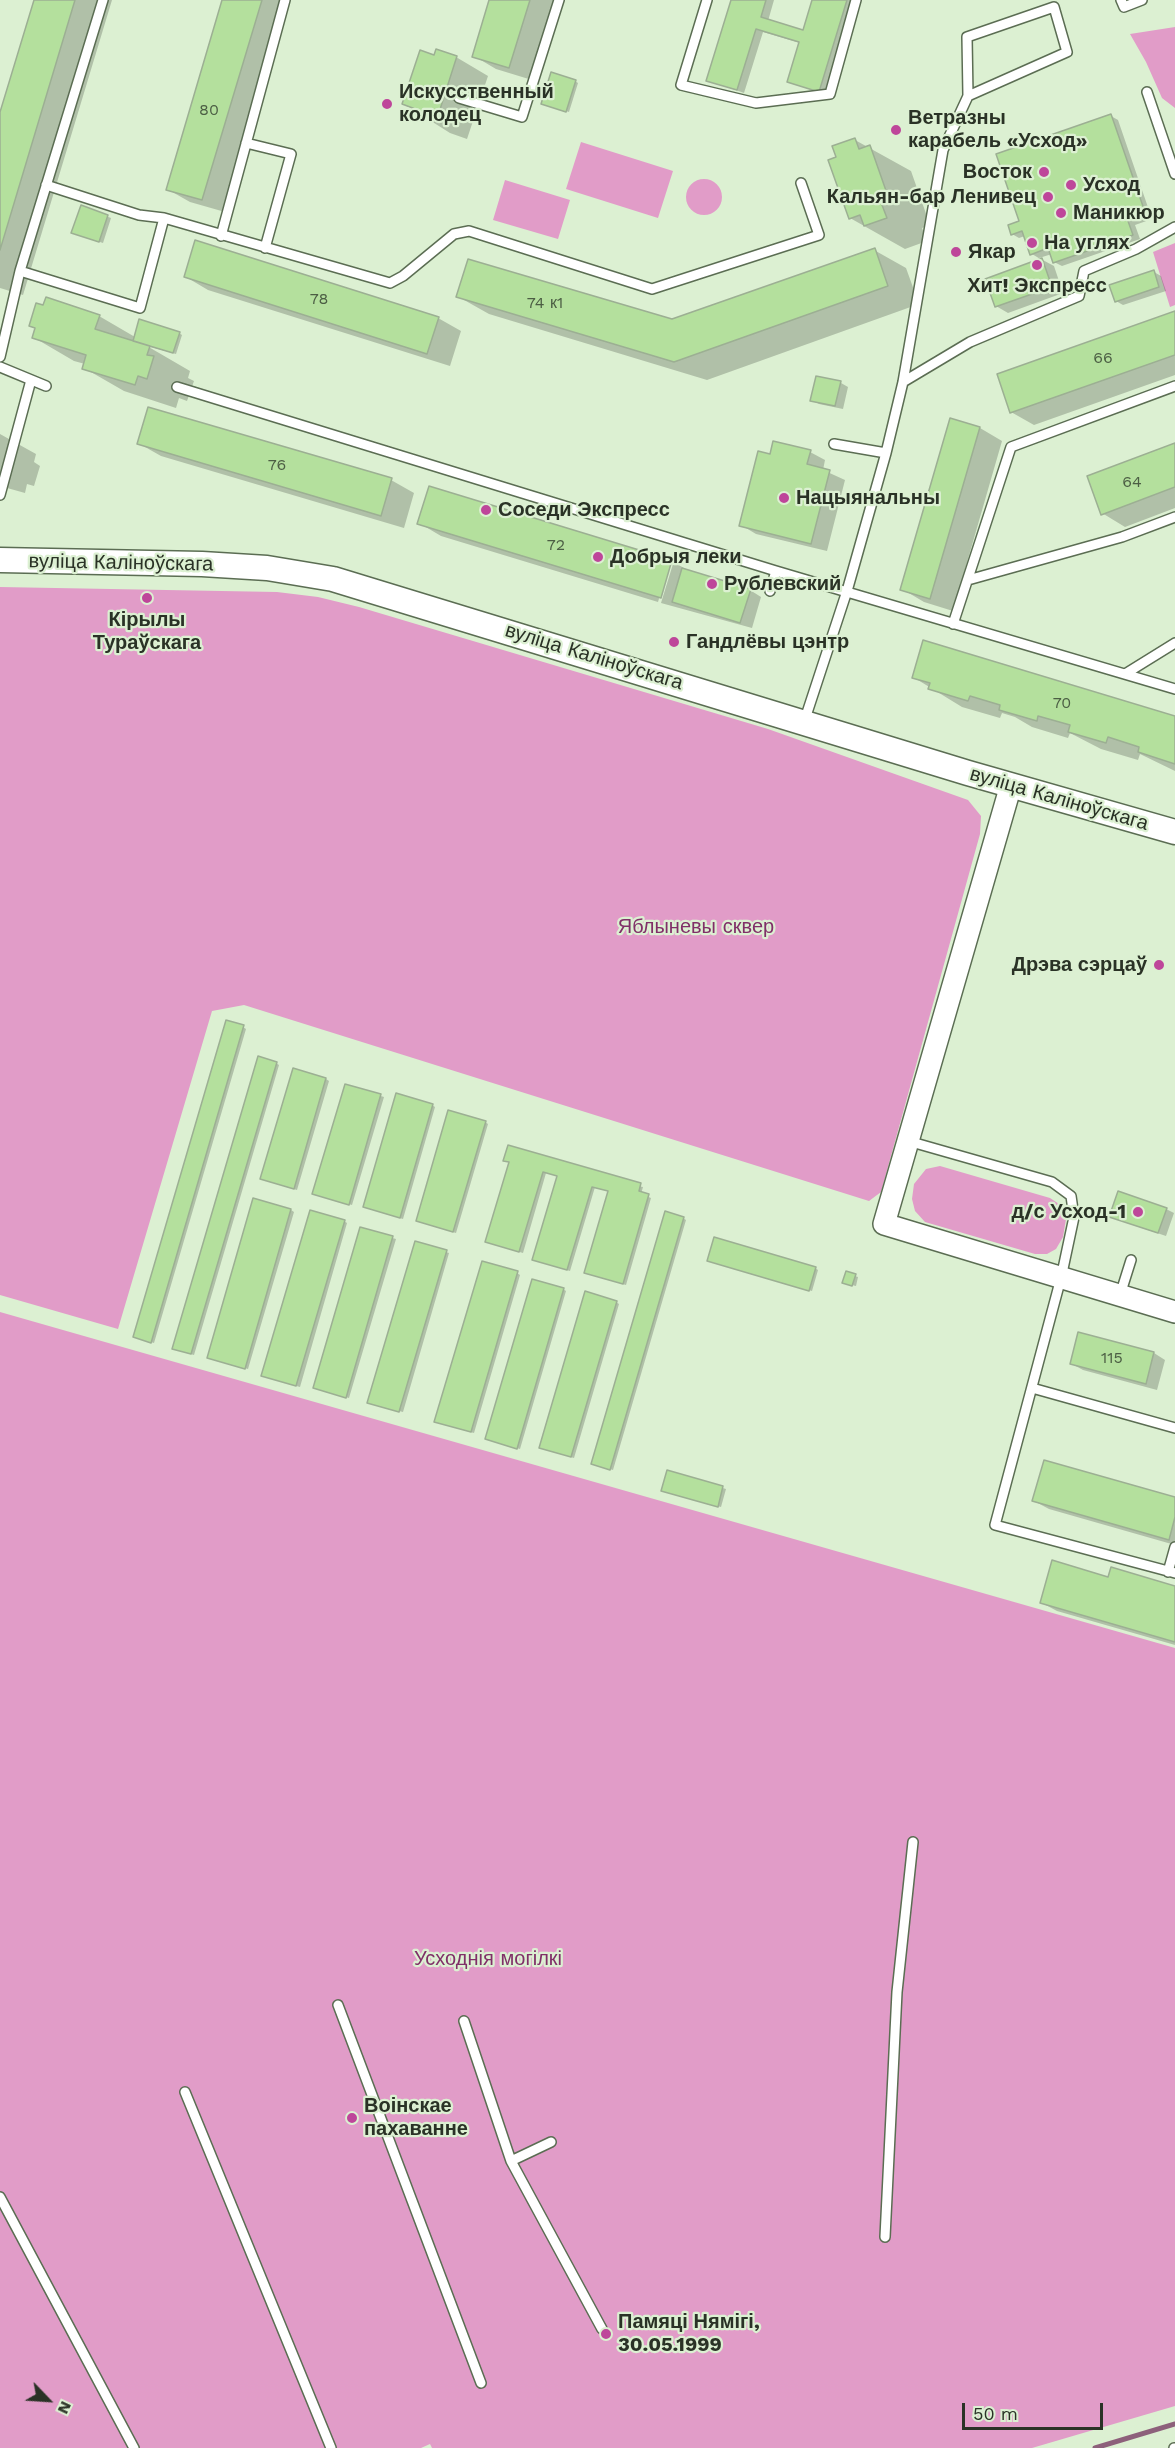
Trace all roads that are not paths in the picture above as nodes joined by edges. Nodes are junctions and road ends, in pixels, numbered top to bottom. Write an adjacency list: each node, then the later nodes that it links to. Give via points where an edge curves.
1 (103, 0): 14 (lane)
2 (285, 0): 11 (lane)
3 (559, 0): 10 (lane, via 522,117)
4 (707, 0): 5 (lane, via 681,85 756,103 830,94)
5 (856, 0)
6 (1121, 0): 7 (lane, via 1124,7)
7 (1142, 0)
8 (1147, 92): 12 (lane)
9 (968, 96): 9 (lane, via 1067,52 1054,6 967,37); 23 (lane, via 943,150)
10 (459, 99)
11 (246, 143): 17 (lane); 18 (lane, via 291,154)
12 (1175, 174)
13 (801, 183): 18 (lane, via 819,235 652,289 469,231 454,234 390,283)
14 (46, 185): 15 (lane, via 139,215); 19 (lane)
15 (164, 218): 17 (lane); 19 (lane, via 140,308)
16 (1175, 227): 23 (lane, via 1084,271 1079,296 970,342)
17 (221, 236): 18 (lane)
18 (265, 248)
19 (20, 271): 20 (lane)
20 (0, 357)
21 (0, 367): 22 (lane)
22 (31, 380): 24 (lane); 29 (lane)
23 (903, 382): 28 (lane)
24 (46, 386)
25 (1175, 386): 33 (lane, via 1011,447)
26 (177, 387): 32 (lane)
27 (834, 444): 28 (lane)
28 (886, 453): 35 (lane)
29 (0, 495)
30 (1175, 518): 33 (lane)
31 (0, 560): 40 (main road, вуліца Каліноўскага, via 202,564 267,568 333,579)
32 (776, 571): 34 (lane); 35 (lane)
33 (968, 580): 36 (lane)
34 (770, 591)
35 (847, 591): 36 (lane); 40 (lane)
36 (953, 624): 38 (lane)
37 (1175, 643): 38 (lane)
38 (1125, 674): 39 (lane)
39 (1175, 689)
40 (804, 722): 41 (main road, вуліца Каліноўскага)
41 (1011, 785): 42 (main road, вуліца Каліноўскага); 43 (street)
42 (1175, 832)
43 (908, 1141): 45 (lane, via 1052,1182 1071,1196 1074,1217); 45 (street, via 884,1224)
44 (1131, 1260): 46 (lane)
45 (1061, 1278): 46 (street); 48 (lane)
46 (1120, 1296): 47 (street)
47 (1175, 1312)
48 (1032, 1388): 49 (lane); 51 (lane, via 995,1525)
49 (1175, 1428)
50 (1175, 1547): 51 (lane)
51 (1171, 1573)
52 (913, 1842): 59 (lane, via 897,1992)
53 (338, 2006): 61 (lane)
54 (464, 2021): 57 (lane)
55 (184, 2092): 63 (lane)
56 (551, 2142): 57 (lane)
57 (512, 2161): 60 (lane)
58 (0, 2197): 62 (lane)
59 (885, 2237)
60 (602, 2329)
61 (481, 2384)
62 (134, 2448)
63 (331, 2448)

